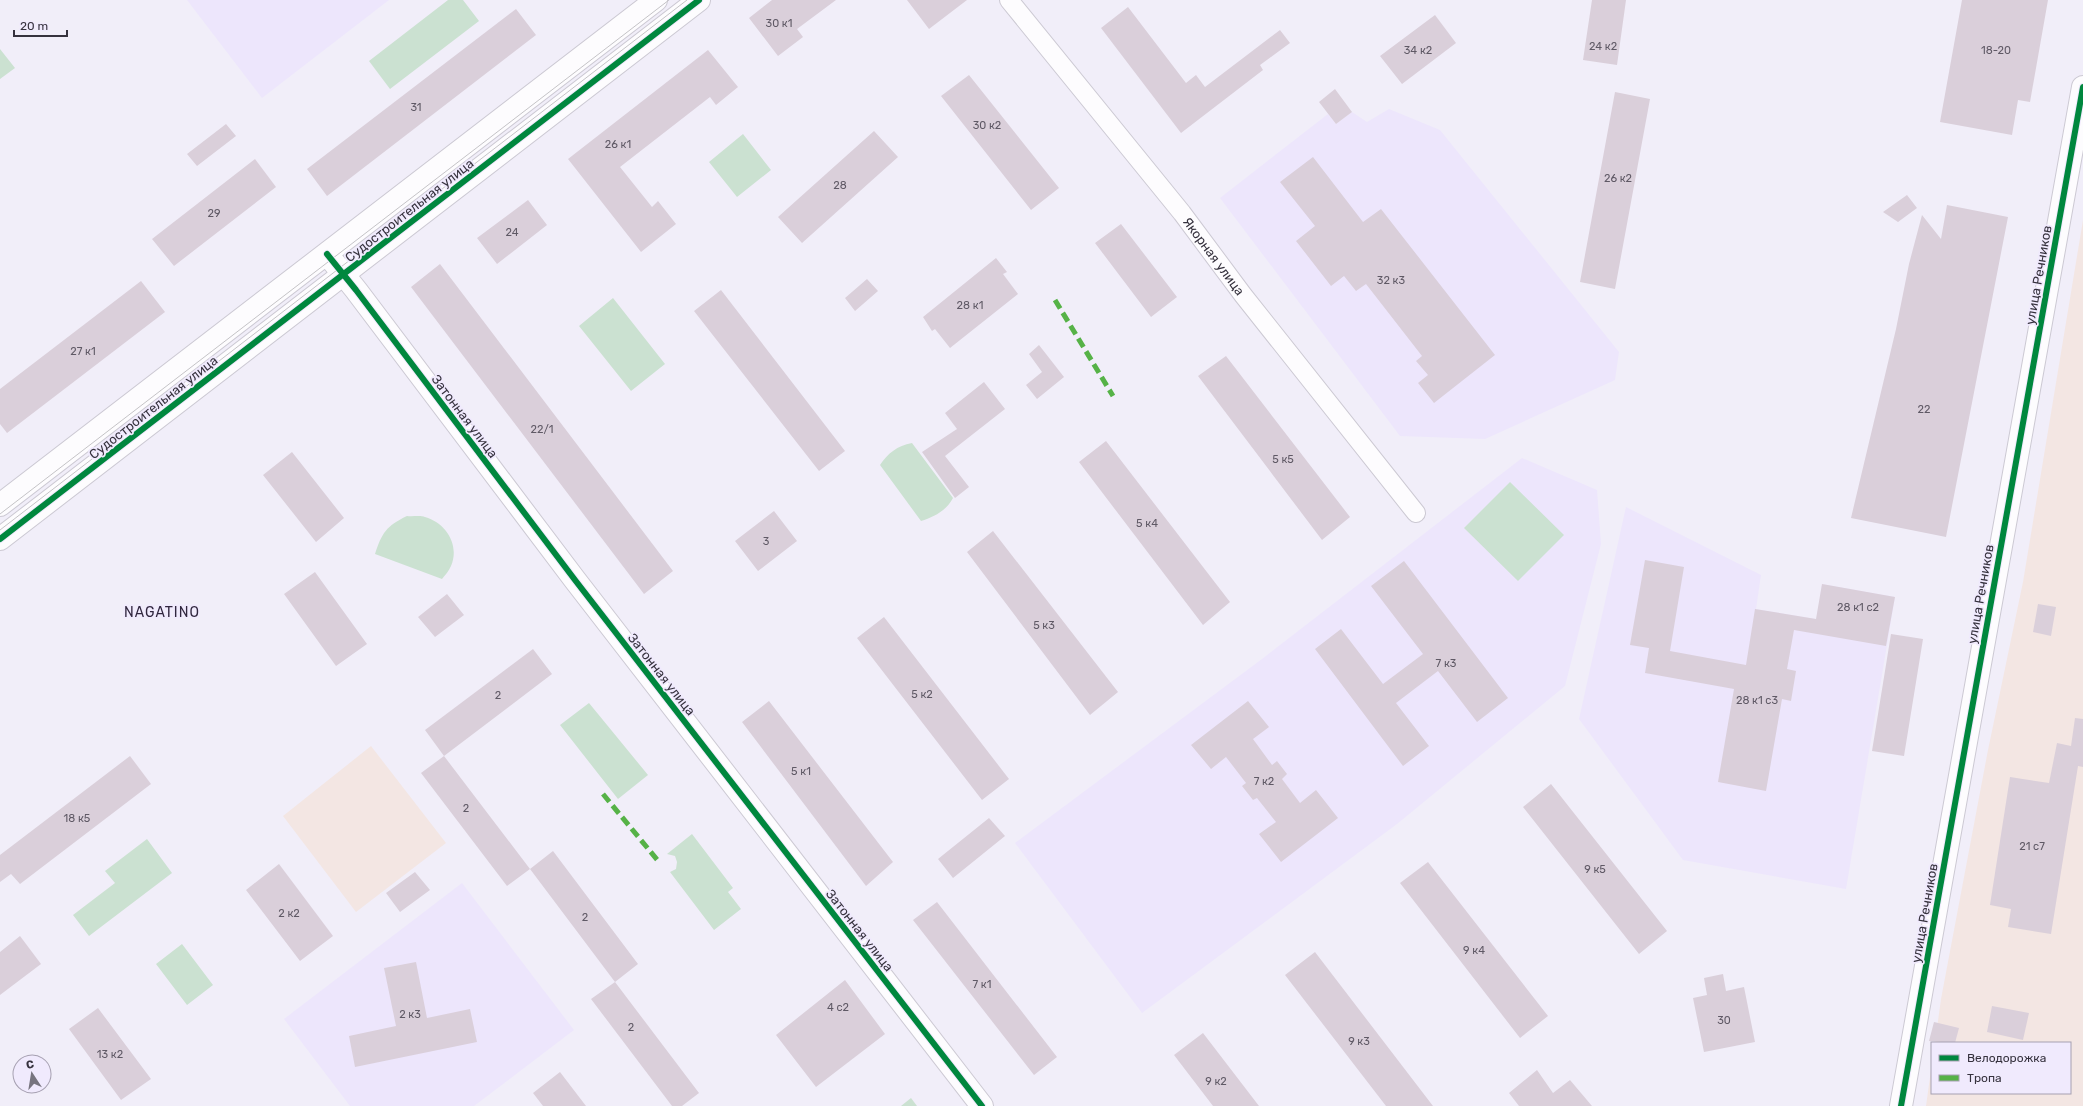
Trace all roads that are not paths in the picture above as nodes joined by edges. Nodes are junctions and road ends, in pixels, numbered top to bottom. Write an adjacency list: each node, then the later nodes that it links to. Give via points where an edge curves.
1 (656, 0): 5 (street, Судостроительная улица)
2 (699, 0): 6 (street, Судостроительная улица)
3 (1010, 0): 8 (street, Якорная улица, via 1182,213 1243,295)
4 (2083, 87): 11 (street, улица Речников)
5 (327, 254): 6 (street, Затонная улица); 7 (street, Судостроительная улица)
6 (343, 274): 9 (street, Судостроительная улица); 10 (street, Затонная улица, via 575,580)
7 (0, 505)
8 (1416, 513)
9 (0, 539)
10 (982, 1106)
11 (1901, 1106)

